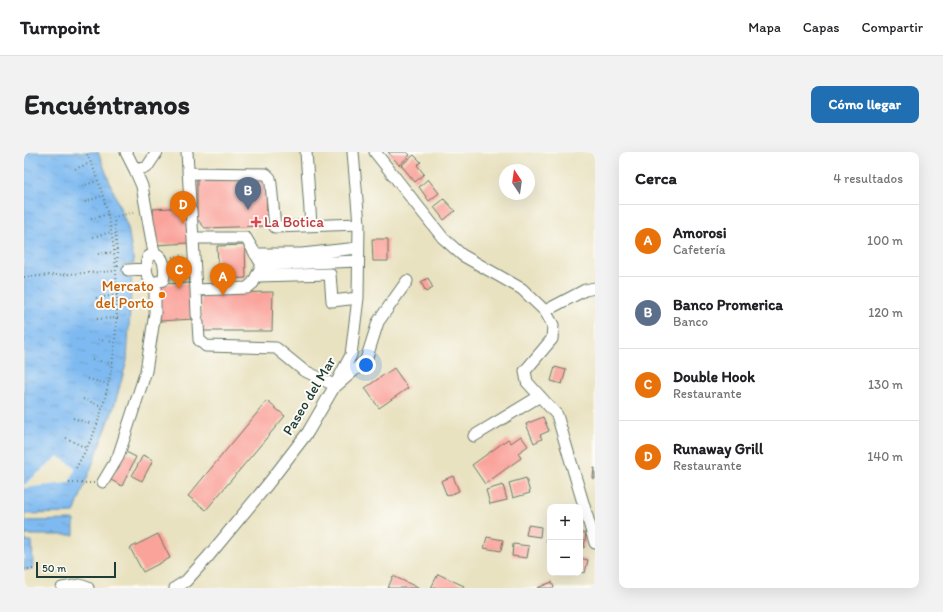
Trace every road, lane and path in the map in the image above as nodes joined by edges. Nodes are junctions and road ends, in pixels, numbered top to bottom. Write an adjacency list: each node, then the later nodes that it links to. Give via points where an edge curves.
1 (86, 152): 8 (path)
2 (126, 152): 10 (street)
3 (157, 152): 10 (street, via 151,163)
4 (187, 152): 11 (street)
5 (306, 152): 20 (street)
6 (353, 152): 19 (street, Paseo del Mar)
7 (374, 152): 46 (street, via 443,238 462,255 522,289)
8 (90, 163): 9 (path); 12 (path)
9 (75, 169)
10 (135, 170): 16 (street, via 142,186)
11 (188, 173): 20 (street, via 266,174 270,178 275,227); 23 (street)
12 (97, 181): 13 (path); 14 (path)
13 (82, 186)
14 (102, 196): 15 (path); 17 (path)
15 (85, 202)
16 (145, 210): 29 (street); 34 (path, via 114,217 118,271)
17 (108, 214): 18 (path); 21 (path)
18 (91, 219)
19 (359, 224): 20 (street); 24 (street, Paseo del Mar)
20 (311, 225)
21 (111, 232): 22 (path); 25 (path)
22 (93, 236)
23 (193, 238): 27 (street); 28 (street, via 246,238)
24 (358, 248): 28 (street, via 302,254); 30 (street, Paseo del Mar)
25 (113, 252): 26 (path); 34 (path)
26 (98, 254)
27 (195, 254): 29 (path); 35 (street)
28 (255, 254): 31 (street)
29 (158, 255): 32 (street, via 148,257); 36 (street)
30 (358, 261): 31 (street); 45 (street, Paseo del Mar)
31 (262, 265): 37 (street)
32 (146, 269): 33 (street); 40 (street, via 150,280)
33 (128, 270)
34 (115, 271): 38 (path); 43 (path)
35 (196, 273): 36 (path); 42 (street)
36 (164, 276): 40 (street, via 163,280)
37 (256, 276): 42 (street, via 247,288); 45 (street, via 330,274 332,301)
38 (24, 277)
39 (407, 281): 55 (street, via 378,322 366,360)
40 (155, 283): 65 (street, via 155,313 146,371 118,457)
41 (595, 288): 46 (street, via 585,290)
42 (196, 290): 55 (street, via 199,340 206,346 276,348 304,370)
43 (117, 295): 44 (path); 47 (path)
44 (96, 298)
45 (358, 298): 55 (street, Paseo del Mar, via 351,354)
46 (545, 311): 56 (street, via 553,325 552,339 525,371 527,382)
47 (118, 318): 48 (path); 50 (path)
48 (97, 319)
49 (98, 340): 50 (path)
50 (115, 342): 52 (path)
51 (92, 360): 52 (path)
52 (112, 363): 54 (path)
53 (88, 379): 54 (path)
54 (108, 384): 58 (path)
55 (334, 387): 72 (street, Paseo del Mar, via 308,432 268,484 207,558 186,581)
56 (540, 396): 61 (street); 67 (street, via 557,415)
57 (83, 399): 58 (path)
58 (102, 406): 60 (path)
59 (73, 418): 60 (path)
60 (96, 425): 63 (path)
61 (474, 436)
62 (66, 438): 63 (path)
63 (86, 448): 64 (path)
64 (76, 468)
65 (103, 482): 66 (path)
66 (69, 483)
67 (595, 543)
68 (24, 569): 69 (path)
69 (33, 569)
70 (62, 588): 71 (street, via 80,585)
71 (88, 588)
72 (175, 588)

